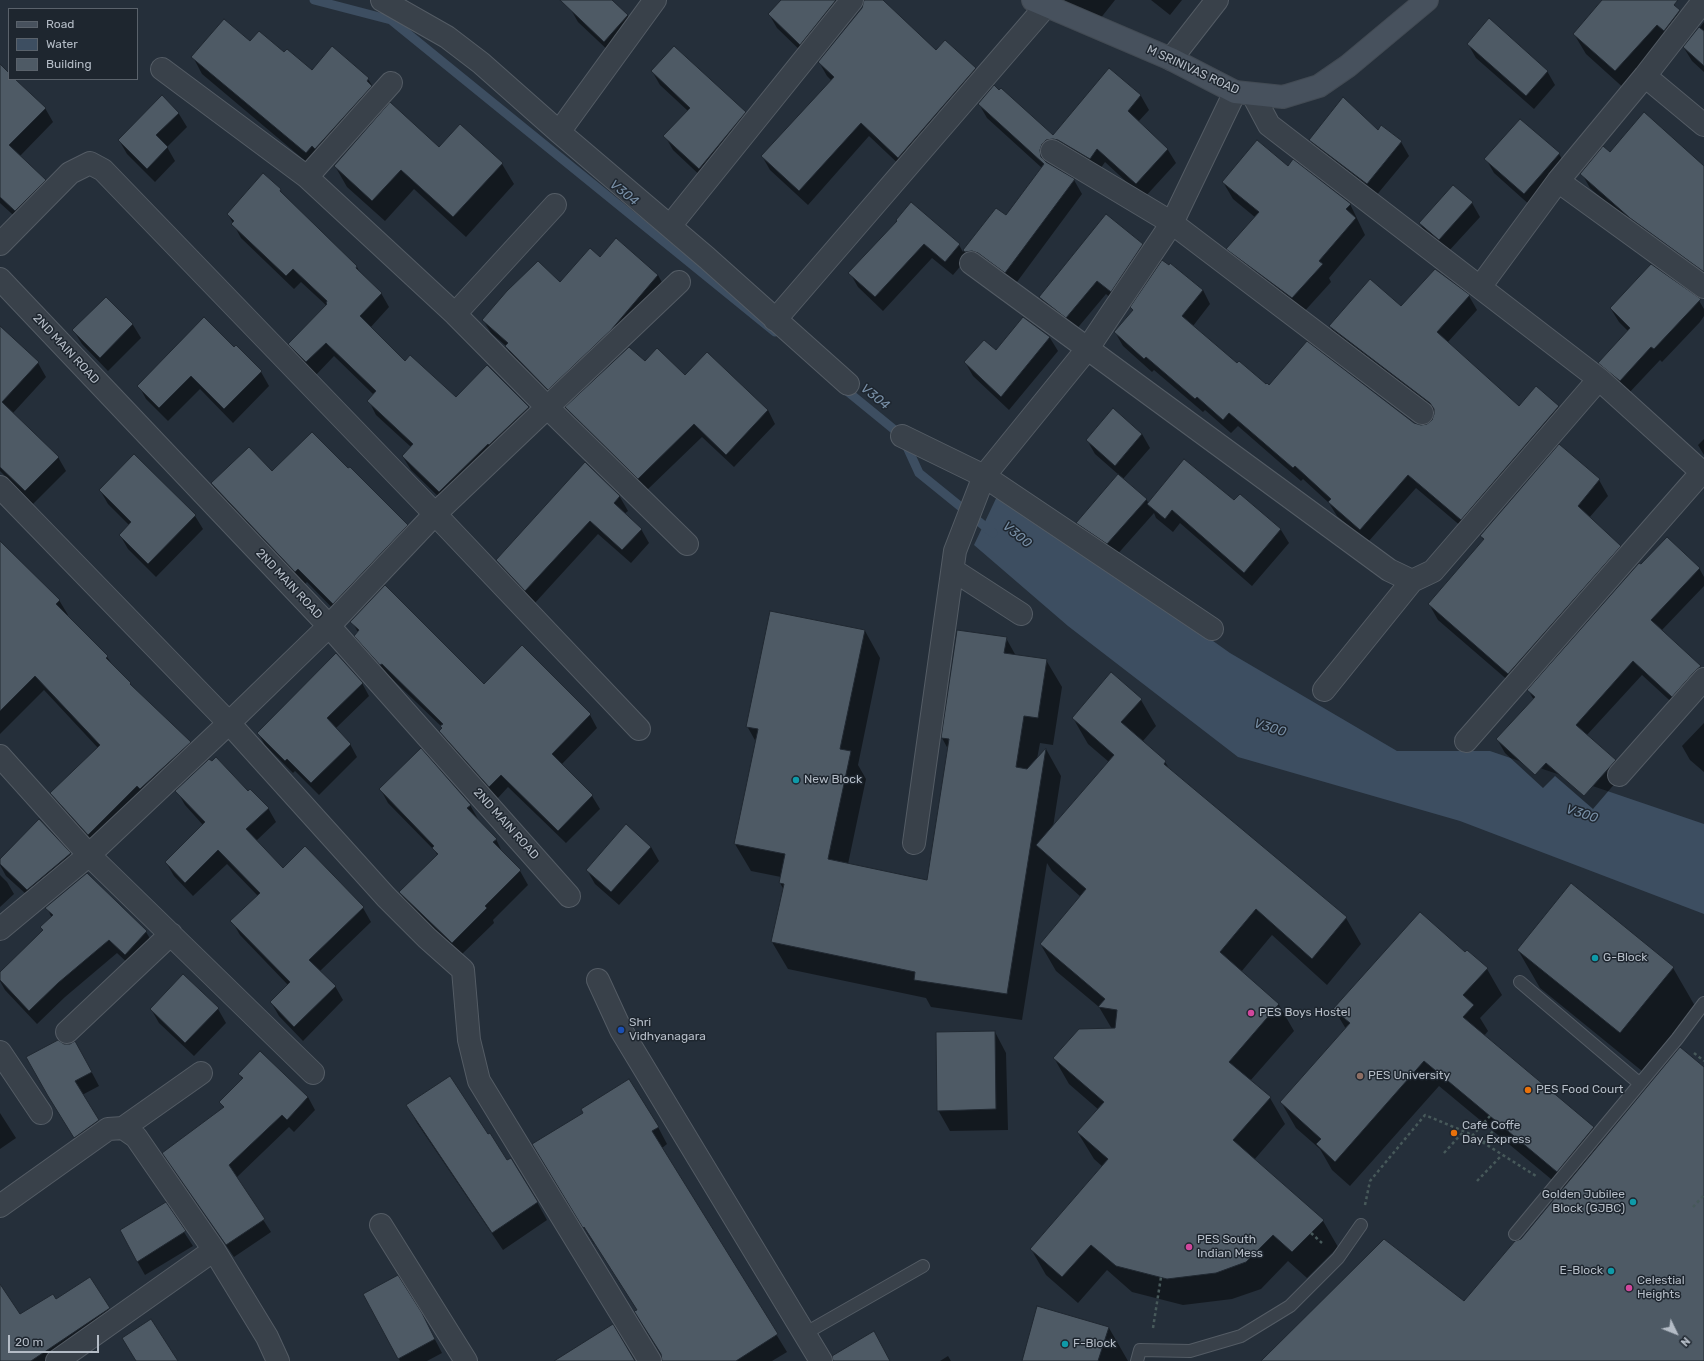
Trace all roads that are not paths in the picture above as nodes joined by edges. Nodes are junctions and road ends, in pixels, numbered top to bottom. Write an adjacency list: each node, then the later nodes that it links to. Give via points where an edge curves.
1 (382, 0): 14 (street, via 452,41 481,63)
2 (655, 0): 14 (street)
3 (852, 0): 20 (street)
4 (1217, 0): 8 (street)
5 (1427, 0): 12 (street, M SRINIVAS ROAD, via 1348,66 1319,86 1283,98)
6 (1704, 0): 10 (street)
7 (1039, 3): 8 (street, M SRINIVAS ROAD); 28 (street)
8 (1171, 59): 12 (street, M SRINIVAS ROAD)
9 (162, 69): 16 (street)
10 (1645, 76): 13 (street); 17 (street)
11 (391, 83): 16 (street)
12 (1244, 94): 19 (street); 25 (street, via 1269,125)
13 (1704, 125)
14 (559, 132): 20 (street)
15 (1052, 150): 19 (street)
16 (306, 178): 27 (street)
17 (1558, 182): 25 (street); 26 (street)
18 (555, 205): 27 (street)
19 (1172, 223): 29 (street); 33 (street)
20 (670, 226): 28 (street)
21 (0, 244): 38 (street, via 70,173 90,163 103,170)
22 (971, 263): 29 (street)
23 (0, 279): 43 (street, 2ND MAIN ROAD)
24 (679, 282): 32 (street)
25 (1480, 287): 30 (street)
26 (1704, 287)
27 (455, 314): 32 (street)
28 (775, 320): 31 (street)
29 (1088, 348): 36 (street); 41 (street, via 1389,570)
30 (1598, 379): 35 (street); 41 (street, via 1433,571)
31 (848, 384)
32 (547, 407): 38 (street); 39 (street)
33 (1422, 413)
34 (902, 436): 36 (street)
35 (1703, 473): 49 (street)
36 (984, 476): 40 (street); 44 (street)
37 (0, 487): 47 (street)
38 (435, 514): 43 (street); 48 (street)
39 (687, 544)
40 (954, 561): 42 (street); 52 (street)
41 (1412, 581): 46 (street)
42 (1021, 614)
43 (329, 626): 47 (street); 54 (street, 2ND MAIN ROAD)
44 (1212, 629)
45 (1704, 679): 51 (street)
46 (1324, 690)
47 (228, 723): 53 (street); 77 (street, via 386,897 463,970 469,1040 479,1081)
48 (639, 729)
49 (1466, 741)
50 (0, 756): 53 (street)
51 (1619, 775)
52 (914, 843)
53 (89, 855): 55 (street); 56 (street)
54 (569, 896)
55 (0, 929)
56 (171, 934): 60 (street); 63 (street)
57 (598, 980): 73 (street, via 621,1030)
58 (1520, 982): 64 (lane)
59 (1704, 1003): 64 (lane)
60 (67, 1032)
61 (0, 1052): 65 (street)
62 (201, 1073): 66 (street)
63 (313, 1073)
64 (1639, 1083): 70 (lane)
65 (41, 1113)
66 (124, 1128): 67 (street, via 108,1129); 71 (street, via 136,1137)
67 (0, 1206)
68 (1361, 1225): 79 (lane, via 1338,1258 1290,1306 1241,1336 1190,1351 1140,1350)
69 (382, 1226): 76 (street)
70 (1515, 1234)
71 (214, 1250): 74 (street); 75 (street, via 267,1337)
72 (923, 1266): 73 (lane)
73 (804, 1334): 78 (street)
74 (57, 1361)
75 (278, 1361)
76 (466, 1361)
77 (650, 1361)
78 (821, 1361)
79 (1137, 1361)

